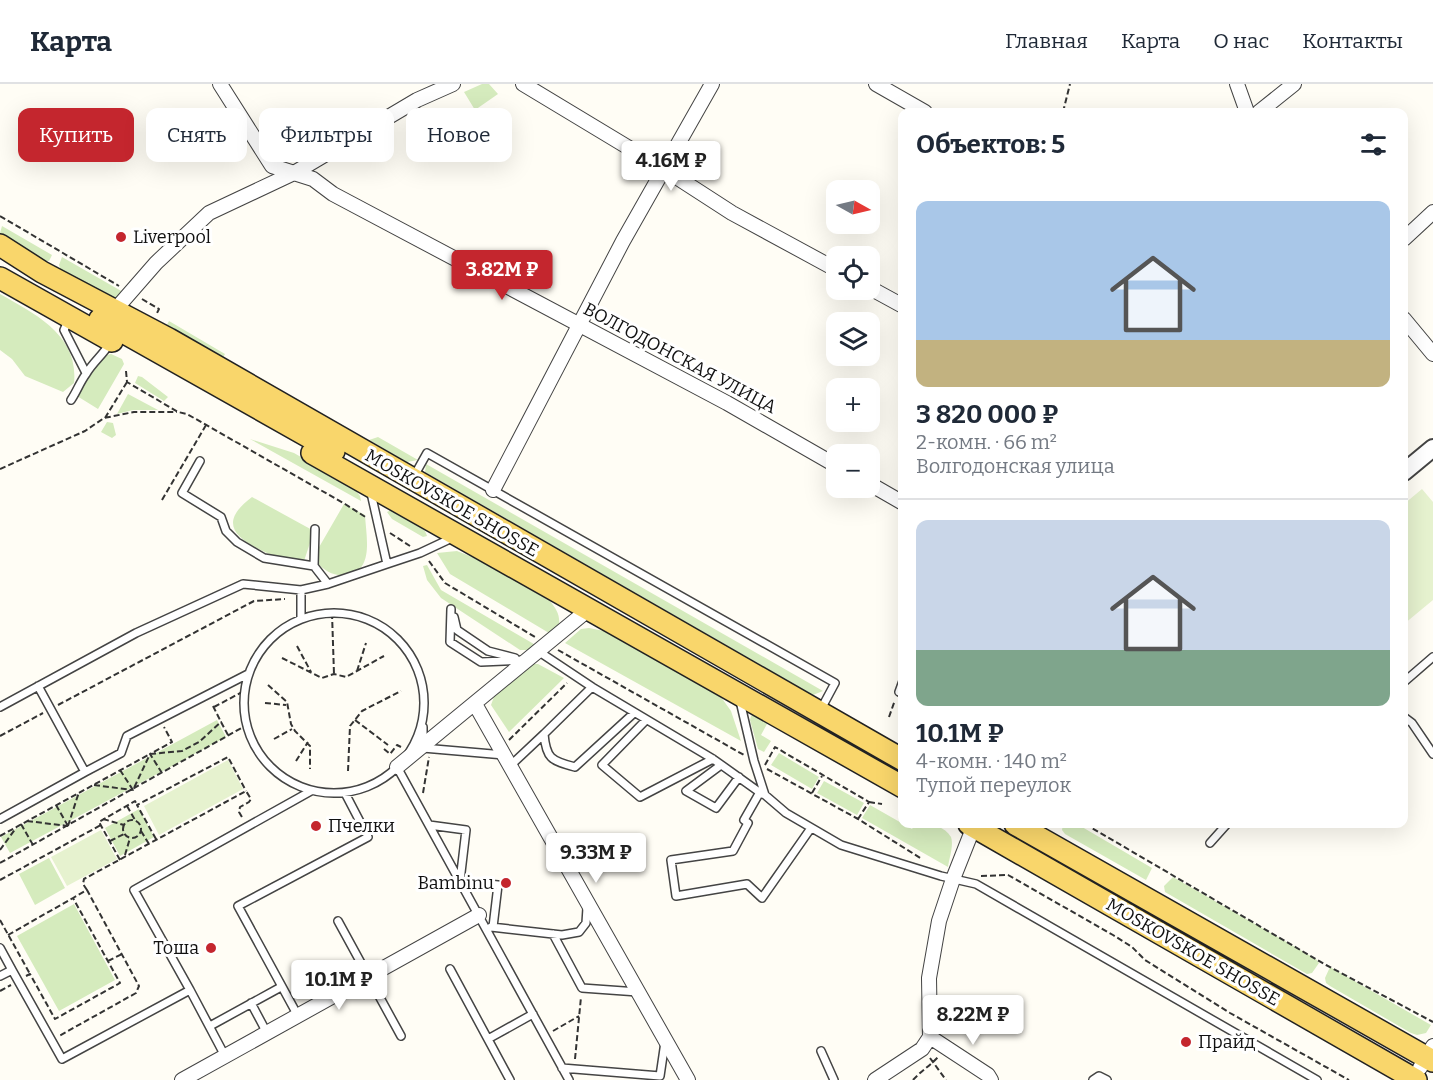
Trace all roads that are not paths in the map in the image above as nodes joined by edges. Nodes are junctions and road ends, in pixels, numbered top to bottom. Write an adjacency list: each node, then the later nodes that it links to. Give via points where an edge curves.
1 (220, 84): 12 (street, ВОЛГОДОНСКАЯ УЛИЦА, via 272,166)
2 (453, 84): 12 (street, via 417,100)
3 (523, 84): 11 (street)
4 (712, 84): 11 (street)
5 (876, 84): 8 (street)
6 (1237, 84): 9 (street)
7 (1294, 84): 10 (street)
8 (918, 108)
9 (1245, 108)
10 (1264, 108)
11 (664, 169): 16 (street, via 732,213); 22 (street)
12 (294, 172): 20 (street, via 209,213 156,263); 22 (street, ВОЛГОДОНСКАЯ УЛИЦА)
13 (1433, 212): 14 (street)
14 (1408, 234)
15 (2, 250): 20 (main road, MOSKOVSKOE SHOSSE); 68 (main road, MOSKOVSKOE SHOSSE, via 161,352)
16 (826, 264)
17 (0, 278): 21 (main road, MOSKOVSKOE SHOSSE)
18 (880, 293): 19 (street)
19 (898, 303)
20 (115, 310): 32 (main road, MOSKOVSKOE SHOSSE)
21 (70, 318): 24 (main road, MOSKOVSKOE SHOSSE); 26 (lane, via 64,330)
22 (579, 324): 29 (street, ВОЛГОДОНСКАЯ УЛИЦА); 34 (street)
23 (1408, 324): 25 (street)
24 (112, 340): 26 (lane); 33 (main road, MOSKOVSKOE SHOSSE)
25 (1433, 354)
26 (86, 373): 27 (lane)
27 (71, 400)
28 (1433, 448): 31 (street)
29 (826, 459)
30 (200, 461): 40 (lane, via 182,493 221,517 226,531 237,542 264,558)
31 (1408, 469)
32 (412, 480): 34 (lane, via 427,453); 56 (main road, MOSKOVSKOE SHOSSE)
33 (369, 485): 38 (main road, MOSKOVSKOE SHOSSE); 39 (lane)
34 (493, 490): 56 (lane, via 835,682)
35 (880, 490): 36 (street)
36 (898, 500)
37 (315, 529): 40 (lane)
38 (457, 535): 39 (lane); 44 (main road, MOSKOVSKOE SHOSSE)
39 (387, 564): 41 (lane)
40 (314, 566): 41 (lane)
41 (328, 585): 42 (lane)
42 (301, 594): 45 (lane); 50 (lane, via 243,585 136,633)
43 (452, 609): 43 (lane, via 450,642 481,663 524,660 488,651 457,630)
44 (589, 609): 46 (street); 52 (main road, MOSKOVSKOE SHOSSE)
45 (301, 618): 48 (lane, via 275,635 254,661); 57 (lane, via 332,613 364,617 394,636 416,665 422,683)
46 (543, 648): 51 (lane); 53 (street)
47 (1433, 657): 49 (lane)
48 (249, 674): 69 (lane, via 128,736 121,753); 72 (lane, via 244,691 246,726 255,749 275,773)
49 (1408, 679)
50 (38, 686): 54 (lane); 69 (lane)
51 (592, 687): 55 (lane); 60 (lane)
52 (739, 695): 71 (main road, MOSKOVSKOE SHOSSE); 74 (lane)
53 (475, 704): 61 (street); 63 (street)
54 (0, 707)
55 (634, 713): 58 (lane); 60 (lane, via 575,767 551,759 545,749)
56 (819, 713): 64 (main road, MOSKOVSKOE SHOSSE)
57 (423, 716): 61 (lane); 67 (lane, via 418,737)
58 (646, 720): 65 (lane); 65 (lane, via 602,765 640,797)
59 (1408, 720): 62 (lane)
60 (544, 734): 63 (lane)
61 (423, 748): 63 (lane); 67 (street)
62 (1433, 754)
63 (505, 756): 85 (street)
64 (898, 757)
65 (713, 759): 66 (lane)
66 (721, 765): 70 (lane); 70 (lane, via 686,791 716,808)
67 (397, 767): 73 (lane, via 372,784); 76 (lane)
68 (898, 771)
69 (85, 772): 75 (lane)
70 (739, 777): 74 (lane)
71 (898, 784)
72 (311, 790): 73 (lane); 95 (lane, via 134,890)
73 (345, 793): 94 (lane, via 369,837 238,906)
74 (762, 793): 77 (lane); 77 (lane, via 744,820 748,823 733,851 671,860 676,896 747,884 762,898)
75 (0, 819)
76 (429, 825): 84 (lane); 84 (lane, via 466,830)
77 (812, 828): 83 (lane, via 841,845)
78 (976, 828): 83 (street)
79 (985, 828): 108 (main road, MOSKOVSKOE SHOSSE)
80 (1022, 828): 108 (main road, MOSKOVSKOE SHOSSE)
81 (1223, 828): 82 (lane)
82 (1210, 843)
83 (954, 877): 103 (street, via 939,921 929,978); 119 (lane, via 976,884)
84 (460, 881): 87 (lane); 87 (lane, via 498,885)
85 (588, 903): 88 (lane, via 586,923 579,932); 96 (street)
86 (338, 921): 93 (lane)
87 (486, 923): 88 (lane); 93 (street); 98 (lane)
88 (553, 934): 96 (lane, via 582,988)
89 (0, 948): 91 (lane)
90 (450, 969): 104 (lane)
91 (12, 970): 92 (lane); 95 (lane, via 62,1059)
92 (0, 976)
93 (368, 977): 99 (street); 102 (lane)
94 (281, 987): 97 (lane); 99 (lane)
95 (190, 990): 100 (lane)
96 (638, 992): 105 (street)
97 (251, 1003): 100 (lane); 101 (lane)
98 (533, 1014): 104 (lane); 109 (lane)
99 (298, 1016): 101 (street)
100 (210, 1026): 107 (lane)
101 (267, 1033): 107 (street)
102 (401, 1036)
103 (930, 1037): 115 (street, via 922,1049); 116 (street, via 988,1074)
104 (488, 1039): 111 (lane)
105 (666, 1040): 109 (lane, via 660,1076); 113 (street)
106 (821, 1051): 114 (lane)
107 (225, 1056): 110 (street)
108 (1427, 1065)
109 (562, 1068): 112 (lane)
110 (182, 1080)
111 (510, 1080)
112 (569, 1080)
113 (688, 1080)
114 (834, 1080)
115 (875, 1080)
116 (991, 1080)
117 (1093, 1080): 118 (lane, via 1099,1076)
118 (1107, 1080)
119 (1317, 1080)

